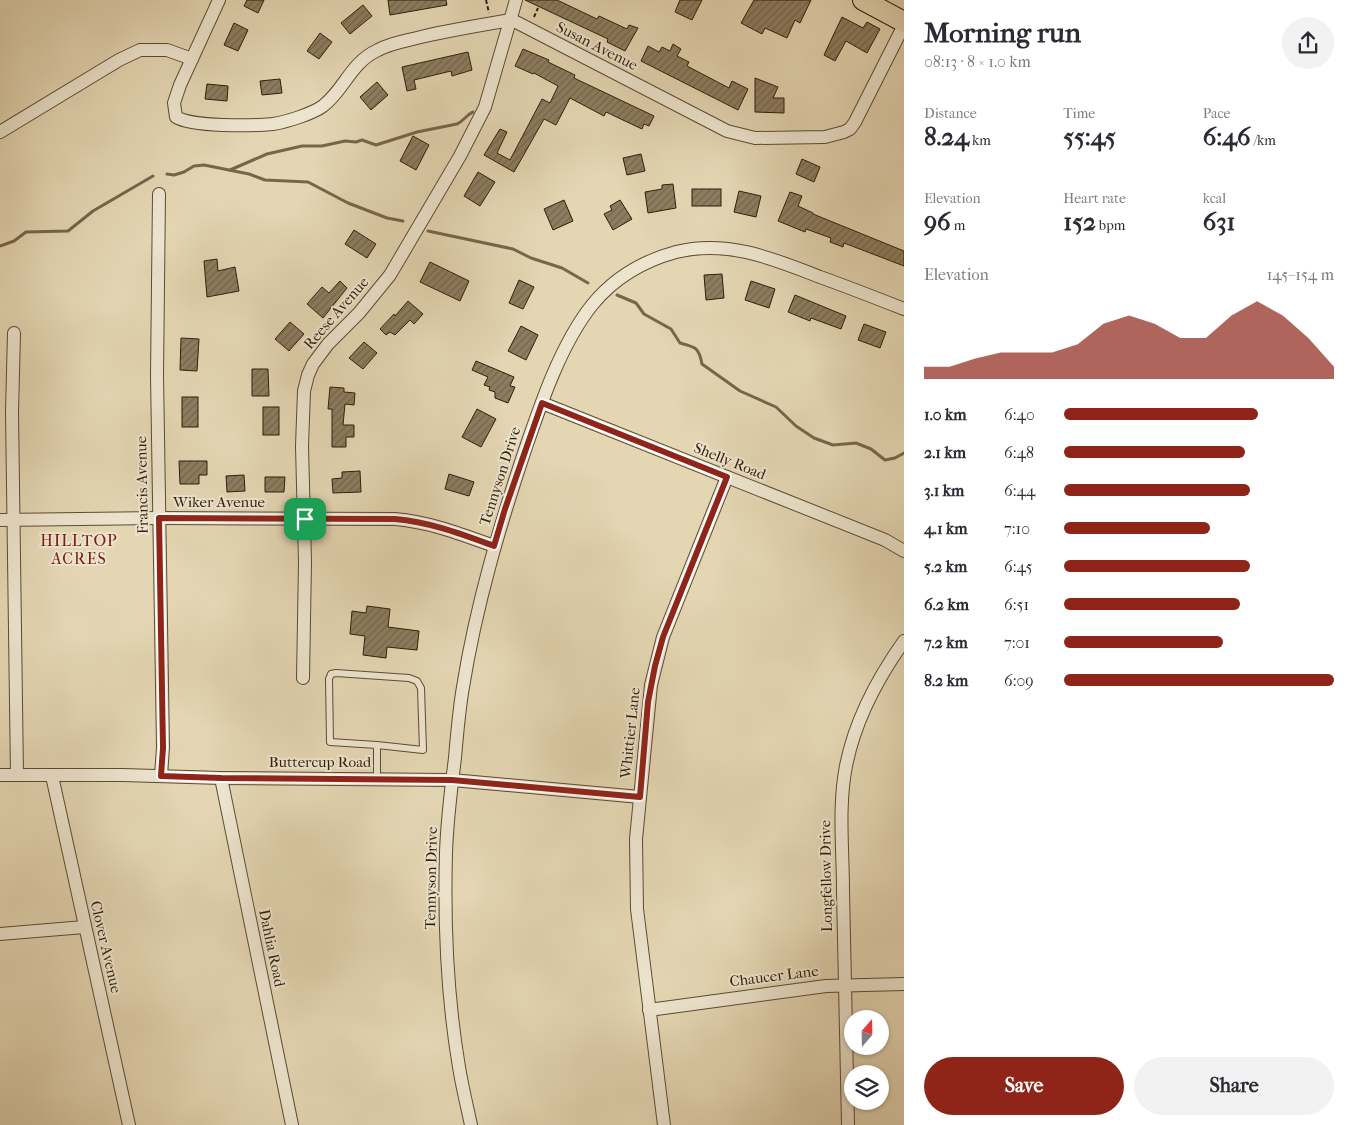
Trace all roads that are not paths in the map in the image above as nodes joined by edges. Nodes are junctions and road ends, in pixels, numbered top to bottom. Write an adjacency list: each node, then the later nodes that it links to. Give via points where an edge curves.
1 (219, 0): 6 (street)
2 (516, 0): 4 (street, Reese Avenue)
3 (863, 0): 5 (main road)
4 (511, 20): 5 (street, Susan Avenue, via 727,132 755,138 825,137 850,129); 6 (street, via 455,29 378,49 356,65 321,107 274,123 199,124 176,117 174,103); 14 (street, Reese Avenue, via 485,107 460,156 390,275 328,344 310,370 304,392 302,446)
5 (904, 23)
6 (192, 59): 7 (street, via 167,50 140,50)
7 (0, 132)
8 (159, 194): 13 (street, Francis Avenue)
9 (904, 309): 11 (street, Tennyson Drive, via 746,251 712,247 675,252 645,262 615,282 593,304 570,338)
10 (14, 333): 16 (street)
11 (542, 403): 12 (street, Shelly Road); 17 (street, Tennyson Drive)
12 (727, 477): 18 (street, Shelly Road, via 885,540); 29 (street, Whittier Lane, via 663,637 655,666 648,702)
13 (159, 518): 14 (street, Wiker Avenue); 16 (street, Wiker Avenue); 25 (street, Francis Avenue)
14 (305, 519): 17 (street, Wiker Avenue, via 416,521); 20 (street, Reese Avenue)
15 (0, 520): 16 (street, Wiker Avenue)
16 (14, 520): 23 (street)
17 (494, 546): 28 (street, Tennyson Drive, via 463,687)
18 (904, 552)
19 (904, 640): 33 (street, Longfellow Drive, via 884,668 866,703 846,767 841,814)
20 (303, 678)
21 (377, 745): 21 (lane, via 330,742 331,674 417,681 421,688 423,750); 27 (lane)
22 (0, 775): 23 (street, Buttercup Road)
23 (17, 776): 24 (street, Buttercup Road)
24 (52, 776): 25 (street, Buttercup Road); 30 (street, Clover Avenue)
25 (161, 776): 26 (street, Buttercup Road)
26 (221, 778): 27 (street, Buttercup Road); 36 (street, Dahlia Road)
27 (377, 779): 28 (street, Buttercup Road)
28 (452, 780): 29 (street, Buttercup Road); 37 (street, Tennyson Drive, via 446,850 447,962 459,1067)
29 (640, 797): 34 (street, Whittier Lane, via 635,885)
30 (84, 928): 31 (street); 35 (street, Clover Avenue)
31 (0, 934)
32 (904, 984): 33 (street, Chaucer Lane)
33 (845, 985): 34 (street, Chaucer Lane); 39 (street, Longfellow Drive)
34 (649, 1010): 38 (street, Whittier Lane)
35 (129, 1125)
36 (292, 1125)
37 (471, 1125)
38 (664, 1125)
39 (848, 1125)

